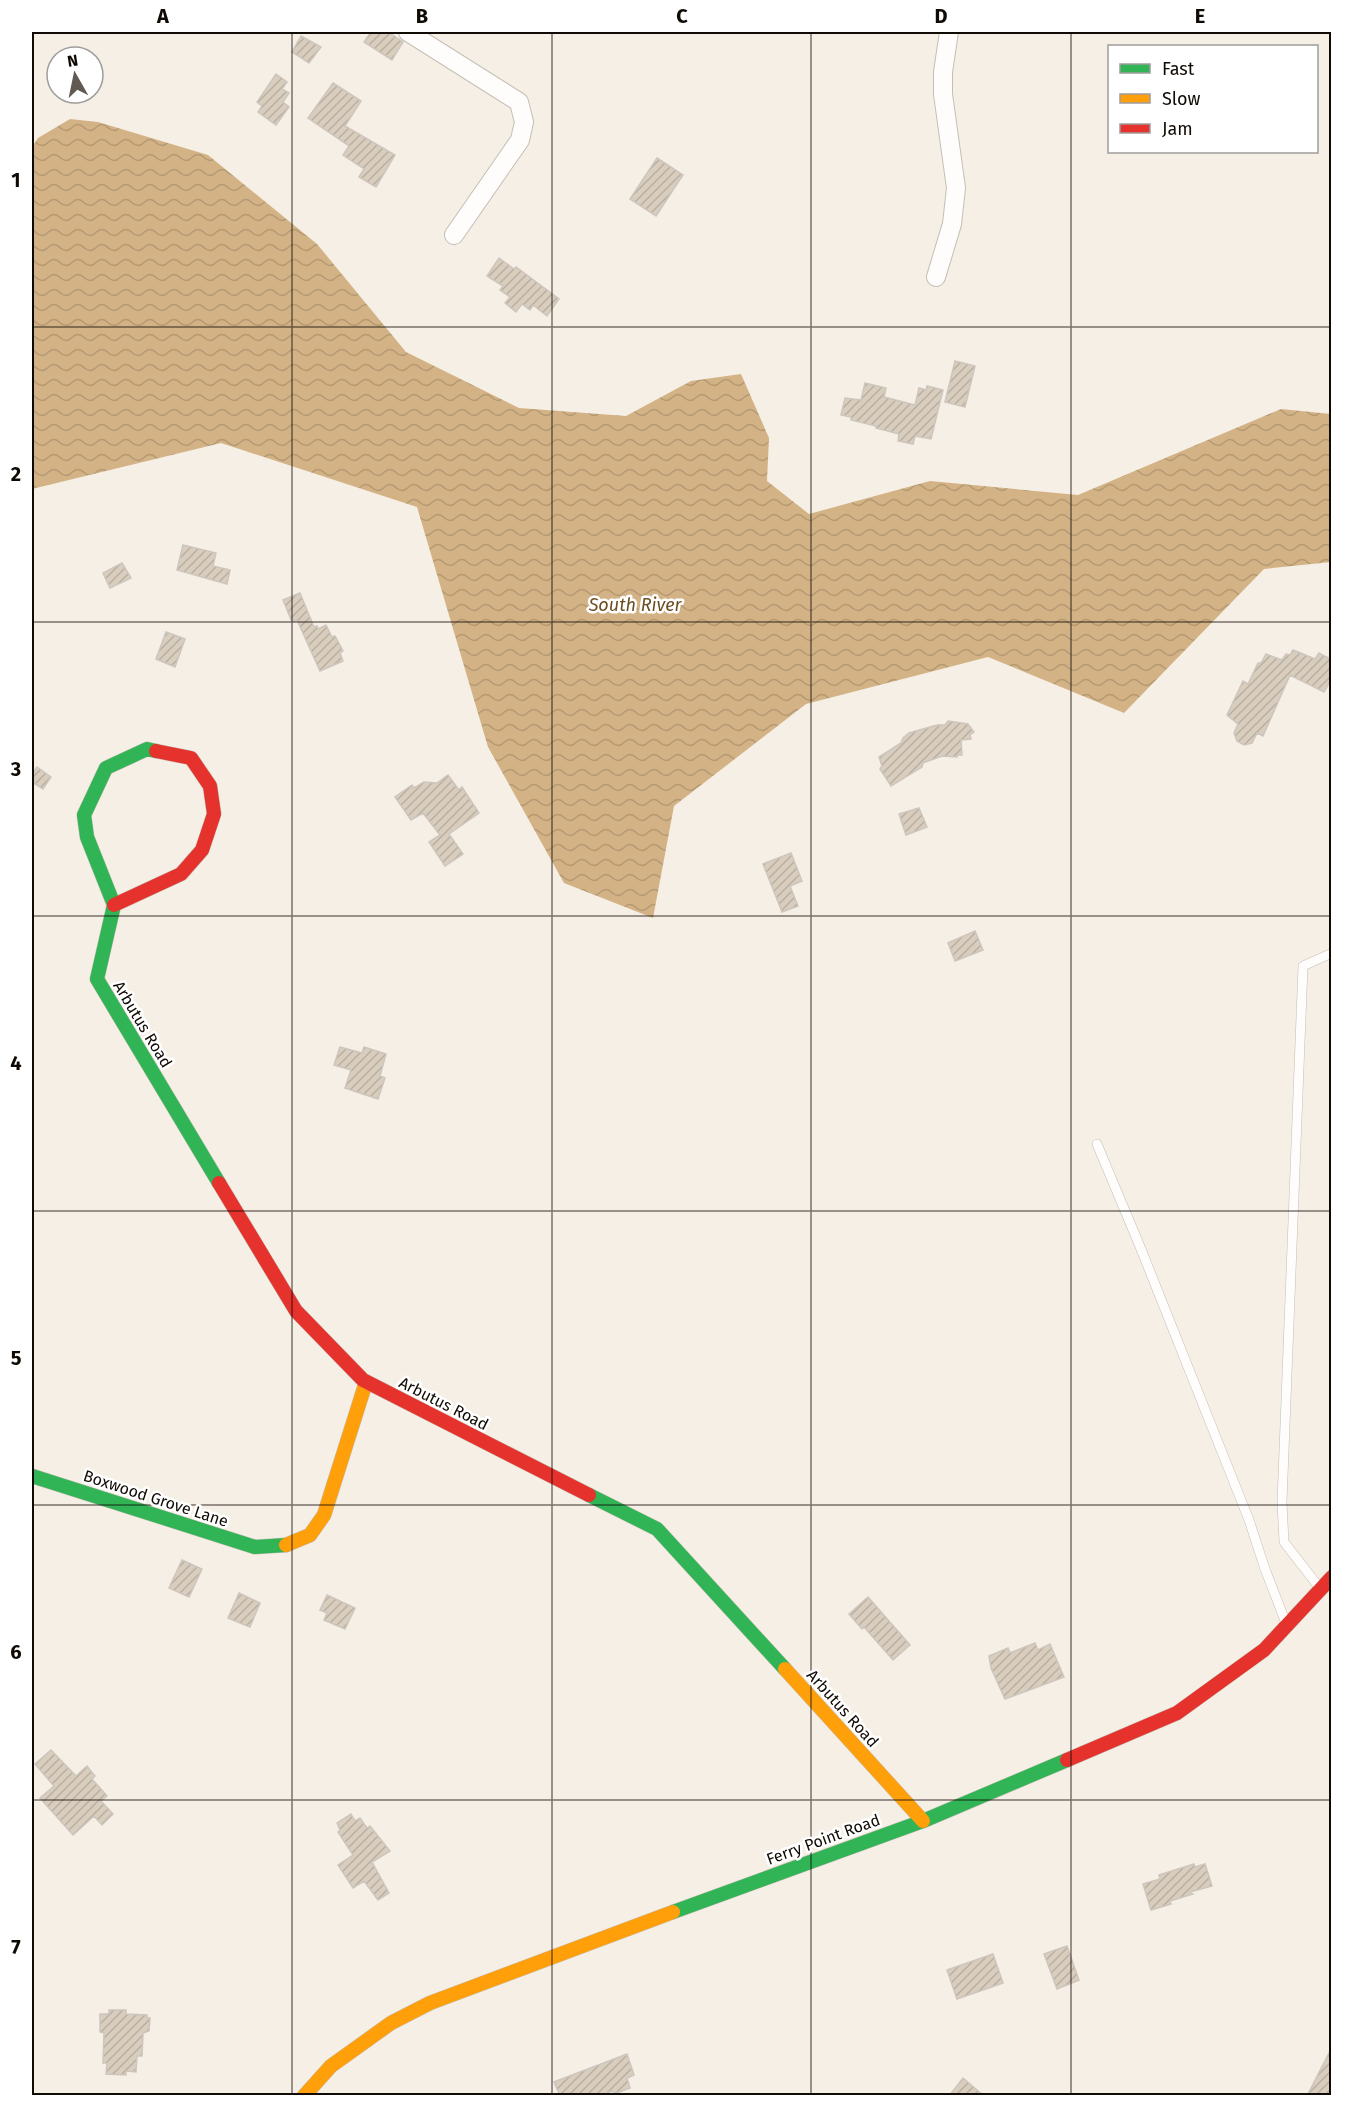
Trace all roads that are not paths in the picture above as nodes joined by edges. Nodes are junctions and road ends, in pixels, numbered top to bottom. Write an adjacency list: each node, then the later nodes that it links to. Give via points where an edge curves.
1 (408, 32): 3 (street, via 519,102 524,122 520,140)
2 (949, 32): 4 (street, via 943,94 956,195)
3 (454, 235)
4 (936, 277)
5 (114, 905): 5 (street, via 181,874 202,850 214,814 210,786 191,758 147,749 106,768 84,815 87,837); 8 (street, Arbutus Road, via 97,979 296,1311)
6 (1332, 953): 11 (lane, via 1302,966 1282,1502 1284,1542)
7 (1096, 1144): 12 (lane, via 1249,1520)
8 (366, 1382): 9 (street, Boxwood Grove Lane, via 324,1515 312,1534 287,1545 271,1548 240,1543); 13 (street, Arbutus Road, via 657,1529)
9 (32, 1476)
10 (1332, 1576): 11 (street, Ferry Point Road)
11 (1320, 1589): 12 (street, Ferry Point Road)
12 (1287, 1625): 13 (street, Ferry Point Road, via 1264,1650 1177,1713)
13 (923, 1821): 14 (street, Ferry Point Road, via 430,2003 391,2023 331,2066)
14 (304, 2096)

